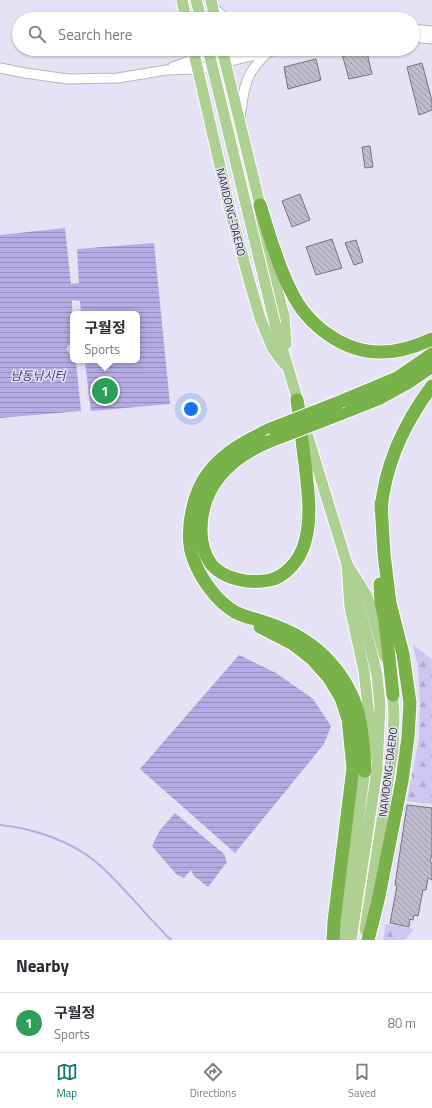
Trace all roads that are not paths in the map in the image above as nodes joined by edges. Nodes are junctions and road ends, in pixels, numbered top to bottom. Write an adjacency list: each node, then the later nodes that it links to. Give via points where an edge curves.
1 (182, 0): 4 (main road)
2 (196, 0): 5 (main road)
3 (212, 4): 6 (street)
4 (185, 12)
5 (199, 12)
6 (219, 12)
7 (420, 30): 8 (street)
8 (432, 31)
9 (420, 37): 10 (street)
10 (432, 38)
11 (210, 56): 22 (main road, NAMDONG-DAERO, bridge)
12 (212, 56): 15 (street)
13 (224, 56): 17 (main road, NAMDONG-DAERO)
14 (264, 56): 17 (street, via 250,75)
15 (195, 59): 16 (street, via 166,70 118,78 68,79); 22 (main road, NAMDONG-DAERO, via 231,214 260,318 273,349)
16 (0, 68)
17 (240, 118): 18 (main road, NAMDONG-DAERO)
18 (260, 205): 19 (highway, via 291,292 309,318 325,332 345,345 382,352 403,350); 22 (main road, NAMDONG-DAERO, via 262,232 284,316)
19 (432, 339)
20 (432, 354): 28 (highway, bridge, via 397,378 244,442 208,472 197,492 191,513 192,555 213,593 236,613 281,627 308,641 330,662 346,684 356,706 364,738)
21 (432, 366): 24 (highway, bridge, via 378,399 340,414 268,442 251,449 222,472 205,502 201,519 201,538 204,552 212,564 224,574 239,580 271,580 285,573 297,561 303,548 309,499)
22 (288, 368): 24 (main road, NAMDONG-DAERO)
23 (432, 386): 25 (highway, via 406,426 393,456)
24 (297, 400): 26 (main road, NAMDONG-DAERO)
25 (382, 503): 27 (highway, via 378,536 381,602); 33 (highway, via 384,554 390,603 403,654 410,703 402,781)
26 (347, 564): 27 (main road, NAMDONG-DAERO, via 367,596); 28 (main road, NAMDONG-DAERO, via 350,607 364,671 369,716 368,744); 31 (main road, via 377,675 380,705 377,770)
27 (394, 695): 32 (main road, NAMDONG-DAERO, via 393,749)
28 (359, 770): 29 (highway); 30 (main road, NAMDONG-DAERO)
29 (333, 940)
30 (343, 940)
31 (351, 940)
32 (363, 940)
33 (368, 940)

